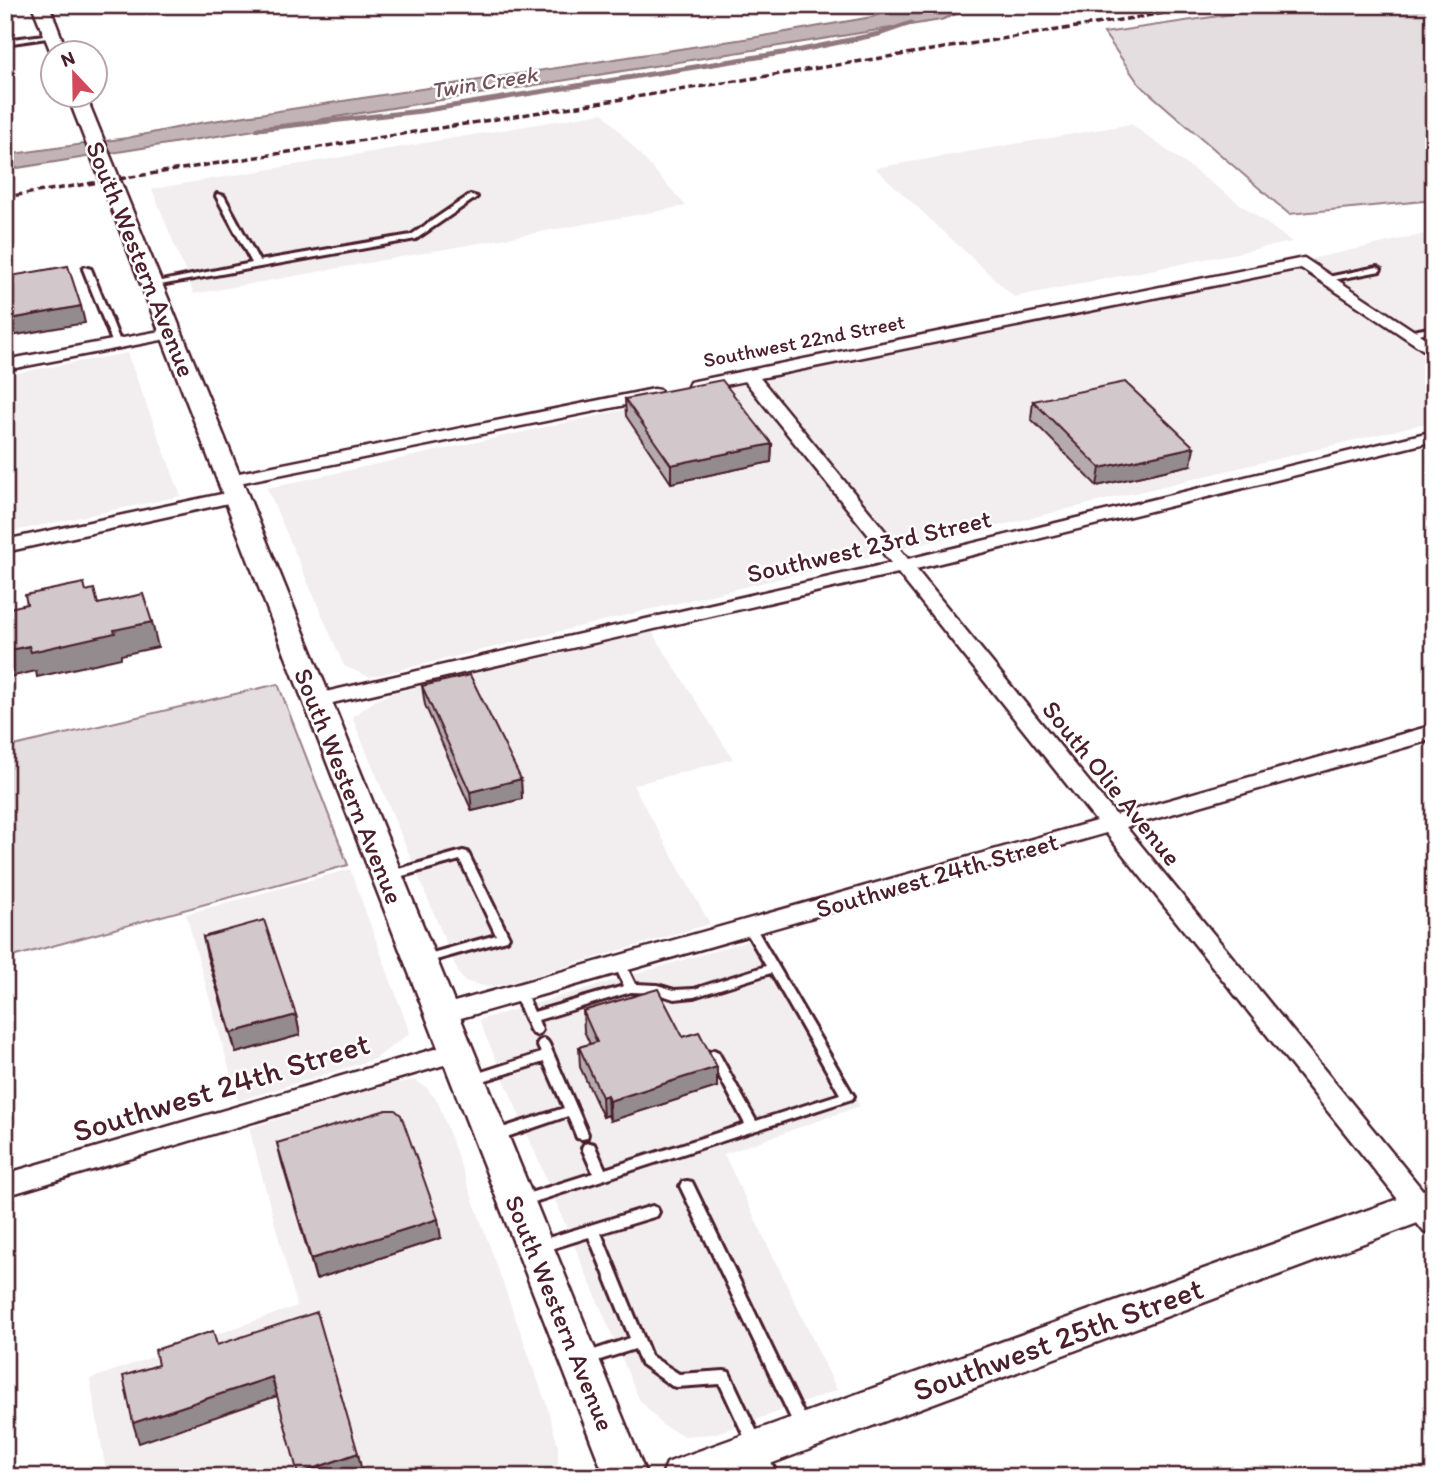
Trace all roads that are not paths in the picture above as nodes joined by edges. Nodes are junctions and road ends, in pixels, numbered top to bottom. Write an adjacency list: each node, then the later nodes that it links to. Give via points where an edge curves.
1 (40, 5): 2 (main road)
2 (54, 38)
3 (5, 43): 4 (lane)
4 (38, 44)
5 (81, 108): 12 (main road, South Western Avenue)
6 (220, 196): 8 (lane)
7 (473, 197): 8 (lane, via 414,237)
8 (257, 264): 12 (lane)
9 (87, 268): 16 (lane)
10 (1377, 269): 11 (lane)
11 (1328, 279): 15 (street); 19 (street, Southwest 22nd Street, via 1304,263)
12 (152, 285): 14 (main road, South Western Avenue)
13 (1434, 328): 15 (lane)
14 (171, 334): 16 (street); 21 (main road, South Western Avenue)
15 (1408, 334): 17 (street)
16 (117, 344): 18 (street)
17 (1434, 352)
18 (5, 365)
19 (749, 375): 21 (street, Southwest 22nd Street); 23 (street, South Olie Avenue)
20 (1434, 436): 23 (street, Southwest 23rd Street)
21 (233, 488): 22 (street, Southwest 22nd Street); 24 (main road, South Western Avenue)
22 (5, 546)
23 (903, 566): 24 (street, Southwest 23rd Street); 26 (street, South Olie Avenue)
24 (315, 701): 27 (main road, South Western Avenue)
25 (1434, 733): 26 (street, Southwest 24th Street)
26 (1110, 826): 28 (street, Southwest 24th Street); 48 (street, South Olie Avenue)
27 (385, 876): 29 (main road, South Western Avenue); 29 (lane, via 463,855 503,937)
28 (750, 928): 30 (street, Southwest 24th Street); 31 (lane)
29 (419, 961): 34 (main road, South Western Avenue)
30 (620, 964): 32 (lane); 33 (street, Southwest 24th Street)
31 (774, 968): 32 (lane, via 694,993 674,995); 40 (lane, via 848,1096)
32 (631, 988): 35 (lane)
33 (520, 993): 34 (street, Southwest 24th Street); 35 (lane)
34 (440, 1015): 38 (main road, South Western Avenue)
35 (531, 1017): 36 (lane)
36 (536, 1030)
37 (714, 1055): 40 (lane)
38 (461, 1067): 39 (lane, via 545,1050); 42 (main road, South Western Avenue); 45 (street, Southwest 24th Street)
39 (572, 1110): 41 (lane); 42 (lane)
40 (753, 1127): 44 (lane)
41 (582, 1134)
42 (490, 1138): 47 (main road, South Western Avenue)
43 (589, 1148): 44 (lane)
44 (601, 1176): 47 (lane)
45 (5, 1185)
46 (687, 1186): 54 (lane)
47 (516, 1203): 51 (main road, South Western Avenue)
48 (1429, 1211): 54 (main road, Southwest 25th Street)
49 (652, 1212): 50 (lane)
50 (593, 1230): 51 (lane); 52 (lane)
51 (535, 1248): 53 (main road, South Western Avenue)
52 (638, 1342): 53 (lane); 55 (lane, via 646,1360 677,1381 724,1377)
53 (579, 1361): 56 (main road, South Western Avenue)
54 (804, 1432): 55 (main road, Southwest 25th Street)
55 (764, 1463): 57 (main road, Southwest 25th Street)
56 (626, 1477)
57 (682, 1477)

